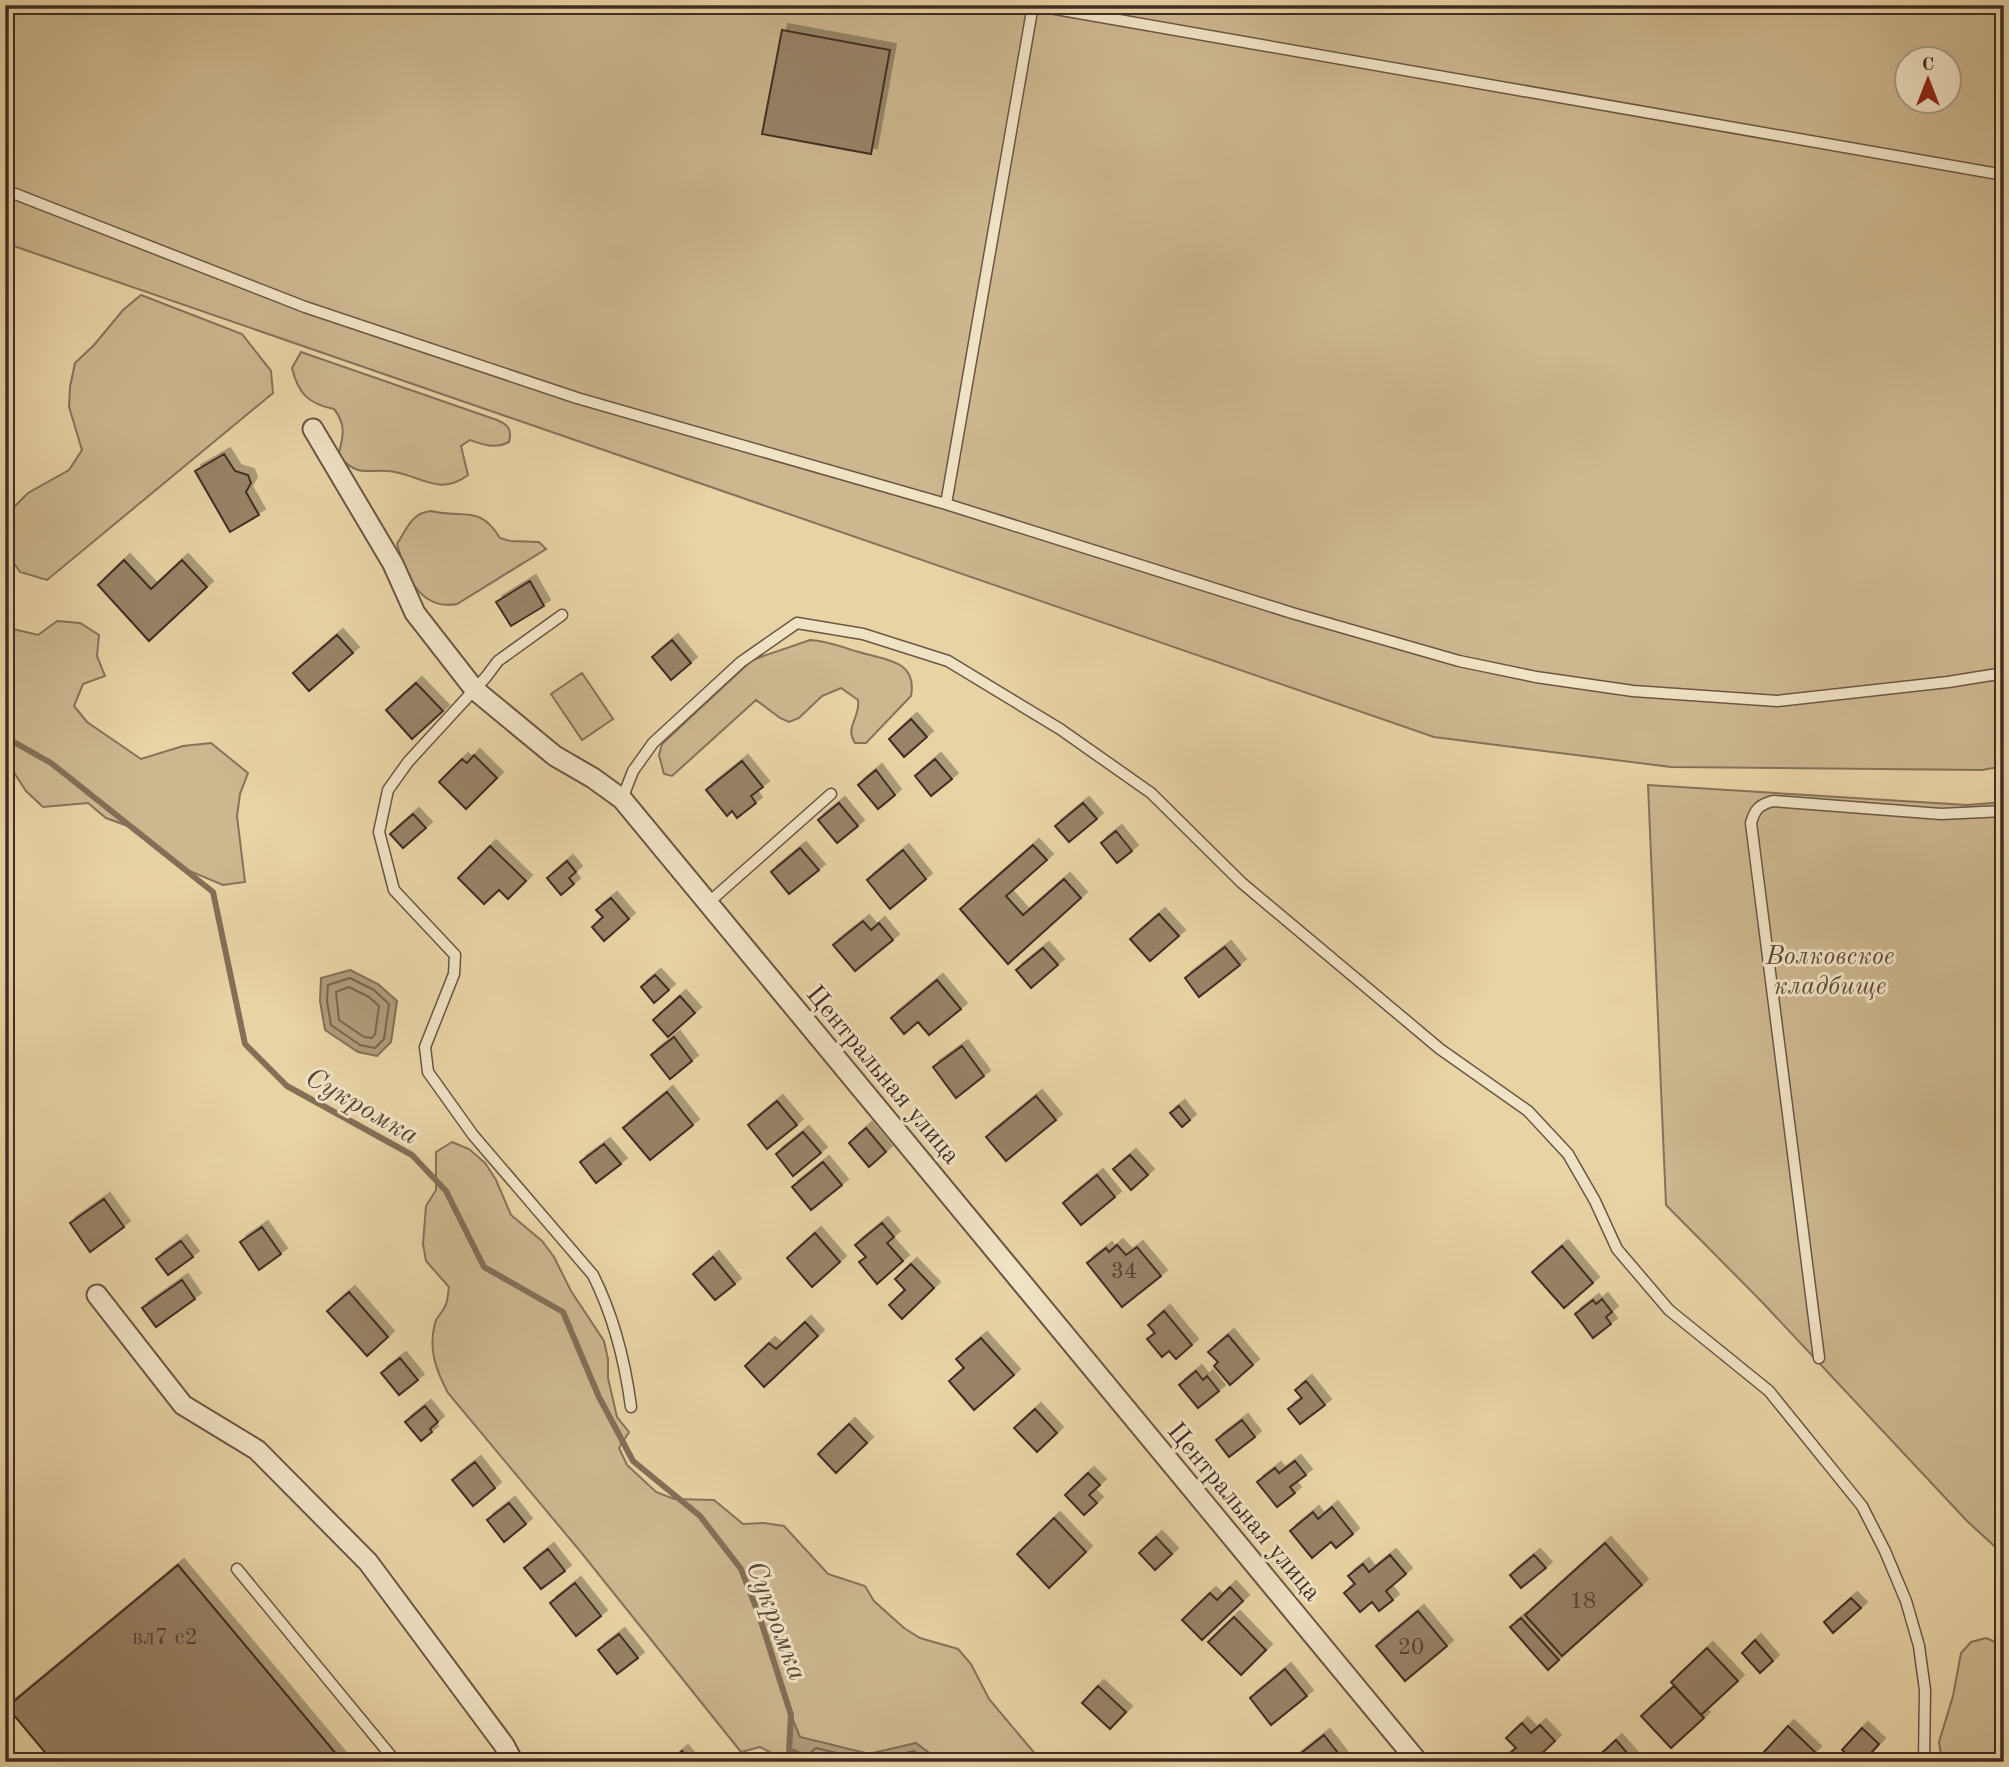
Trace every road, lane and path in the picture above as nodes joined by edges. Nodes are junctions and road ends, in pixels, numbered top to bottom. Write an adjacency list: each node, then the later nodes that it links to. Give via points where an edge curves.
1 (2004, 175): 4 (lane, via 1033,5)
2 (5, 190): 4 (lane, via 318,312 577,398)
3 (313, 429): 7 (street, Центральная улица, via 393,564 415,613)
4 (946, 504): 6 (lane, via 1292,613 1459,661 1536,677 1633,691 1777,701)
5 (562, 615): 7 (lane, via 498,661)
6 (2004, 673)
7 (475, 690): 9 (street, Центральная улица, via 555,756); 14 (lane, via 388,790 379,831 394,890 455,955 454,974 425,1048 428,1072 473,1135 593,1275 625,1362)
8 (831, 794): 11 (lane)
9 (622, 800): 11 (street, Центральная улица); 19 (lane, via 633,771 653,743 741,662 797,623 863,634 948,661 1060,729 1151,793 1242,883 1440,1049 1528,1111 1568,1154 1617,1249 1668,1310 1769,1391 1854,1496 1885,1551 1919,1646 1925,1690)
10 (2004, 811): 13 (lane, via 1941,814 1773,801 1755,810 1751,823)
11 (708, 903): 18 (street, Центральная улица)
12 (97, 1296): 17 (street, via 183,1405 257,1450 368,1562)
13 (1819, 1358)
14 (631, 1407)
15 (237, 1569): 16 (lane)
16 (396, 1762)
17 (513, 1762)
18 (1418, 1762)
19 (1924, 1762)

